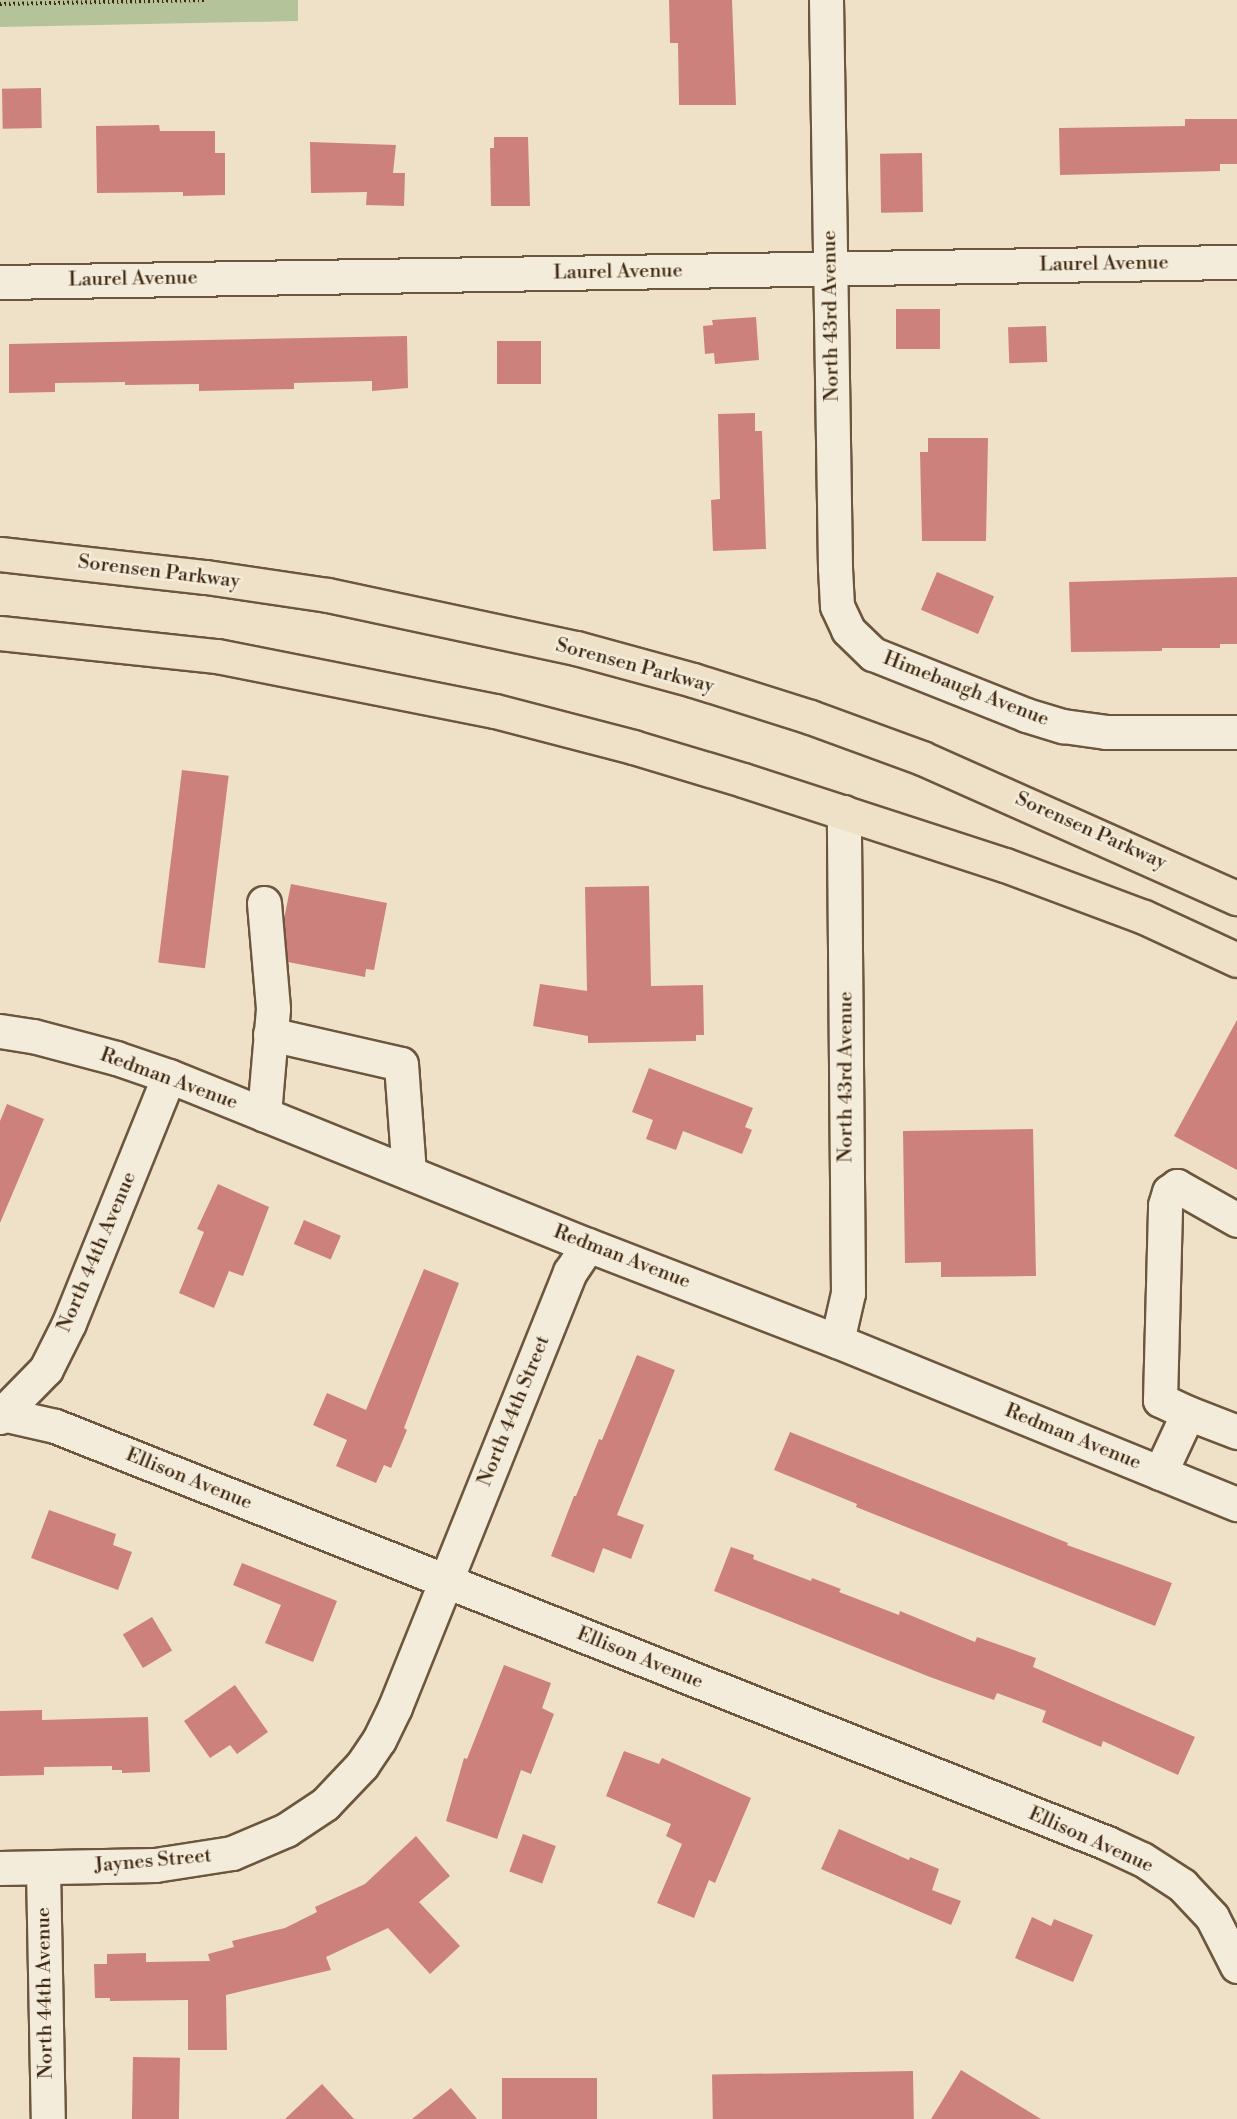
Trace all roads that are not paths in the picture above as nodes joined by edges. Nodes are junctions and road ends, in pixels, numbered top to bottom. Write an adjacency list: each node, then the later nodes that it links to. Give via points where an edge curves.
1 (826, 0): 3 (street, North 43rd Avenue)
2 (1237, 262): 3 (street, Laurel Avenue)
3 (830, 268): 4 (street, Laurel Avenue); 6 (street, North 43rd Avenue, via 835,568 837,606)
4 (0, 282)
5 (0, 554): 10 (main road, Sorensen Parkway, via 328,595 576,648 682,677 810,717 922,758)
6 (848, 630): 8 (street, Himebaugh Avenue, via 873,654 1063,726 1106,732)
7 (0, 633): 9 (main road, via 217,656 495,711 633,747)
8 (1237, 732)
9 (844, 812): 12 (main road, via 1086,894); 20 (street, North 43rd Avenue, via 848,1293)
10 (1237, 898)
11 (264, 903): 14 (street, via 273,1009)
12 (1237, 960)
13 (0, 1031): 15 (street, Redman Avenue, via 116,1058)
14 (270, 1034): 16 (street); 17 (street, via 401,1064)
15 (169, 1076): 16 (street, Redman Avenue); 22 (street, North 44th Avenue, via 46,1369)
16 (264, 1114): 17 (street, Redman Avenue)
17 (409, 1173): 19 (street, Redman Avenue)
18 (1237, 1220): 21 (street, via 1177,1186 1169,1192 1165,1205 1160,1400)
19 (588, 1245): 20 (street, Redman Avenue); 26 (street, North 44th Street, via 570,1272)
20 (837, 1341): 24 (street, Redman Avenue)
21 (1188, 1413): 23 (street); 24 (street)
22 (1, 1415): 26 (street, Ellison Avenue, via 55,1426)
23 (1237, 1432)
24 (1160, 1473): 25 (street, Redman Avenue)
25 (1237, 1504)
26 (446, 1581): 28 (street, Jaynes Street, via 379,1740 362,1765 325,1804 286,1830 232,1853 155,1865); 29 (street, Ellison Avenue, via 1142,1859 1182,1885 1212,1917)
27 (0, 1868): 28 (street, Jaynes Street)
28 (43, 1868): 30 (street, North 44th Avenue)
29 (1237, 1966)
30 (48, 2119)

